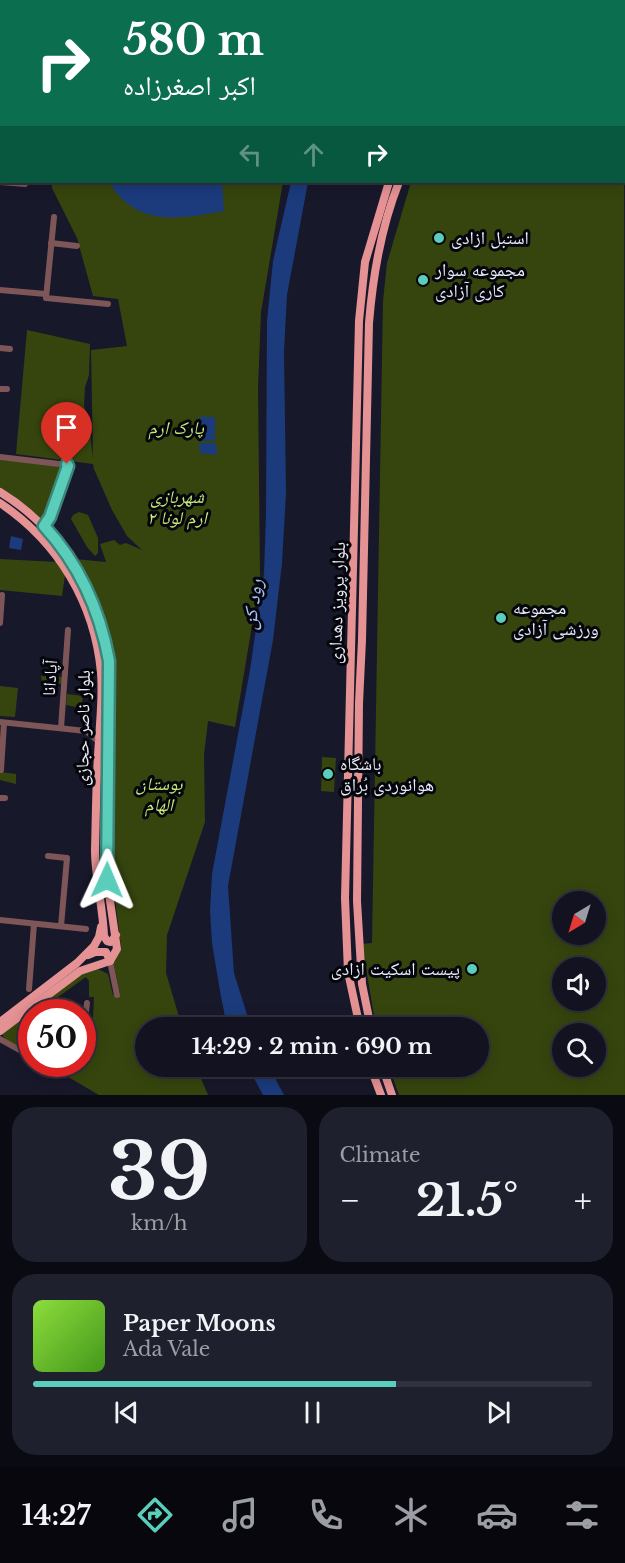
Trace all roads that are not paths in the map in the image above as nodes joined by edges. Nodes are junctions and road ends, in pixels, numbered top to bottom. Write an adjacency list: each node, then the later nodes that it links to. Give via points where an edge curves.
1 (12, 183): 4 (street)
2 (389, 183): 38 (main road, بلوار پرویز دهداری, via 365,262 359,321 345,898 348,972)
3 (399, 183): 39 (main road, بلوار پرویز دهداری, via 382,237 369,323 357,901 362,984)
4 (25, 184)
5 (54, 217): 6 (street)
6 (51, 243): 7 (street); 9 (street)
7 (77, 246)
8 (0, 290): 9 (street)
9 (46, 296): 10 (street)
10 (108, 304)
11 (0, 348): 12 (street)
12 (10, 349)
13 (0, 457): 16 (street, via 68,465)
14 (0, 492): 16 (main road, بلوار ناصر حجازی)
15 (0, 503): 21 (main road, بلوار ناصر حجازی, via 45,542 85,604 98,651)
16 (44, 526): 32 (main road, بلوار ناصر حجازی, via 84,583 108,652 107,880)
17 (2, 595): 18 (street)
18 (0, 623)
19 (68, 630): 22 (street, آپادانا)
20 (2, 722): 22 (street); 25 (street)
21 (101, 722): 23 (street); 24 (main road, بلوار ناصر حجازی)
22 (61, 728): 23 (street)
23 (86, 731): 24 (street)
24 (99, 742): 27 (main road, بلوار ناصر حجازی, via 95,854)
25 (1, 770)
26 (48, 856): 30 (street, via 67,858)
27 (103, 916): 32 (main road, via 107,941 111,942); 34 (main road, via 99,937)
28 (0, 920): 29 (street)
29 (34, 924): 30 (street); 35 (street)
30 (61, 926): 31 (street)
31 (86, 929)
32 (116, 935): 33 (main road, via 117,949)
33 (110, 961): 34 (main road, via 102,952); 36 (street); 37 (main road, via 80,972)
34 (77, 963): 40 (main road)
35 (29, 989)
36 (117, 995)
37 (45, 999)
38 (358, 1017)
39 (369, 1017)
40 (2, 1019)
41 (18, 1019): 42 (main road)
42 (0, 1031)
43 (0, 1039): 44 (street)
44 (18, 1049)
45 (374, 1077): 47 (main road)
46 (386, 1077): 48 (main road)
47 (381, 1095)
48 (392, 1095)

